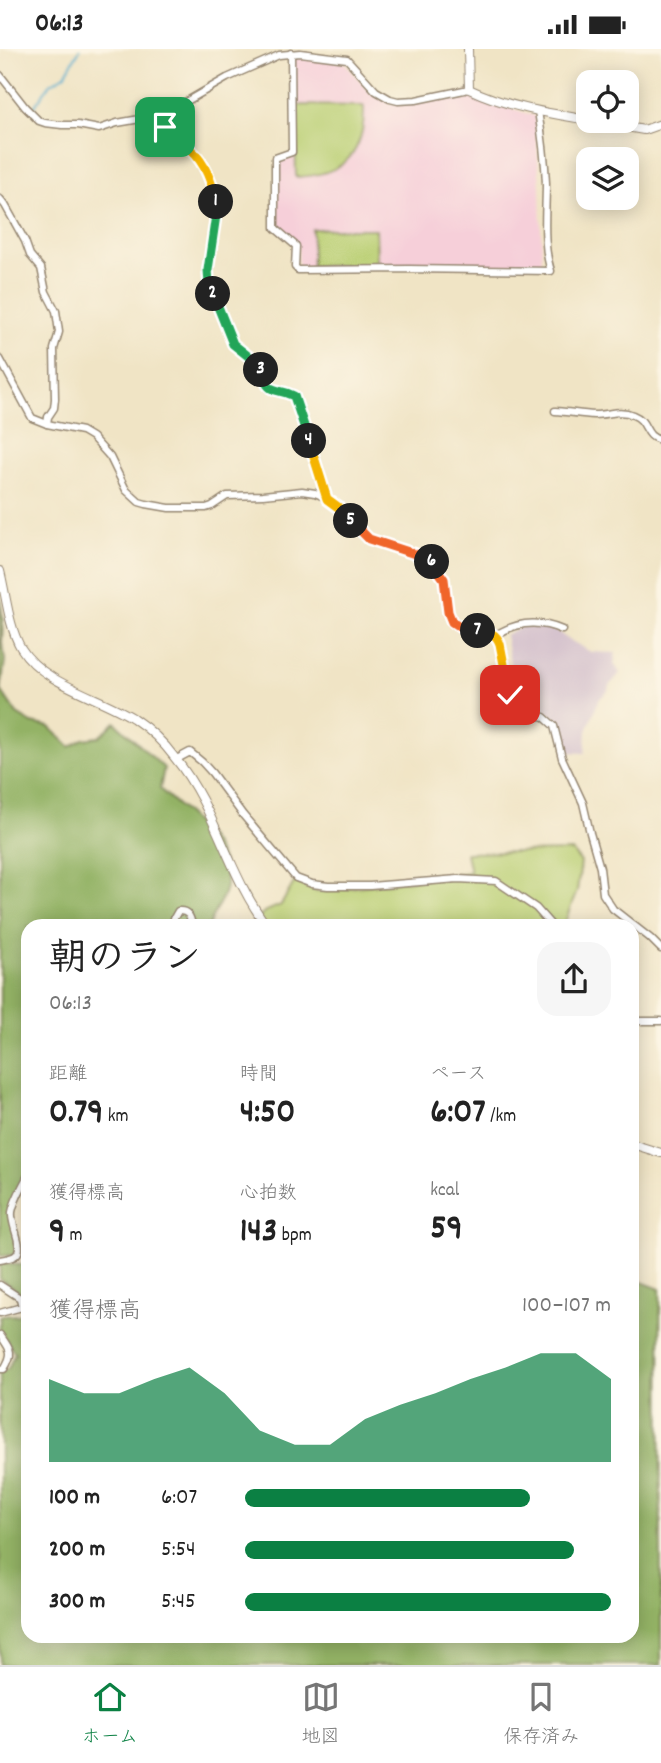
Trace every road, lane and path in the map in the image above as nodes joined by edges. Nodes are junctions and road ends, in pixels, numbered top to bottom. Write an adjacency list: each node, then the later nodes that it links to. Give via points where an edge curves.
1 (468, 49): 4 (street)
2 (290, 53): 4 (street, via 347,59 376,91 398,101); 5 (street, via 292,152 275,158 275,228 296,246 298,270 551,271 546,256); 6 (street, via 227,78)
3 (0, 75): 6 (street, via 34,118 45,123 99,129)
4 (469, 89): 5 (street)
5 (538, 111): 7 (street)
6 (159, 116): 15 (street, via 202,163 211,183 217,208 208,278 230,338 258,364 269,388 294,396)
7 (576, 118)
8 (661, 124): 9 (street)
9 (639, 129)
10 (0, 199): 13 (street, via 41,268 56,311 55,398)
11 (0, 359): 13 (street, via 30,415)
12 (555, 411): 14 (street, via 597,415 624,411 640,418 650,436)
13 (47, 424): 15 (street, via 92,437 110,457 130,495 146,505 206,508 227,496 302,491)
14 (661, 440)
15 (327, 499): 18 (street, via 365,537 432,562 444,579 448,612 456,626)
16 (0, 571): 19 (street, via 17,640 32,662 133,719)
17 (562, 630): 18 (street, via 523,623)
18 (496, 635): 24 (street, via 513,703 554,726 562,758 583,803 603,894)
19 (177, 759): 22 (street); 23 (street, via 190,753 202,762 296,878 304,882 370,886 457,879 496,881)
20 (174, 919): 21 (street, via 178,911 185,911)
21 (191, 919)
22 (263, 919)
23 (546, 919)
24 (626, 919)
25 (639, 929): 26 (street)
26 (661, 949)
27 (639, 1021): 28 (street)
28 (661, 1021)
29 (639, 1146): 30 (street)
30 (661, 1153)
31 (21, 1191): 32 (street, via 12,1211 20,1249 14,1257)
32 (0, 1260)
33 (0, 1285): 34 (street)
34 (21, 1302)
35 (21, 1307): 36 (street)
36 (0, 1313)
37 (0, 1335): 38 (street, via 11,1358)
38 (0, 1369)

